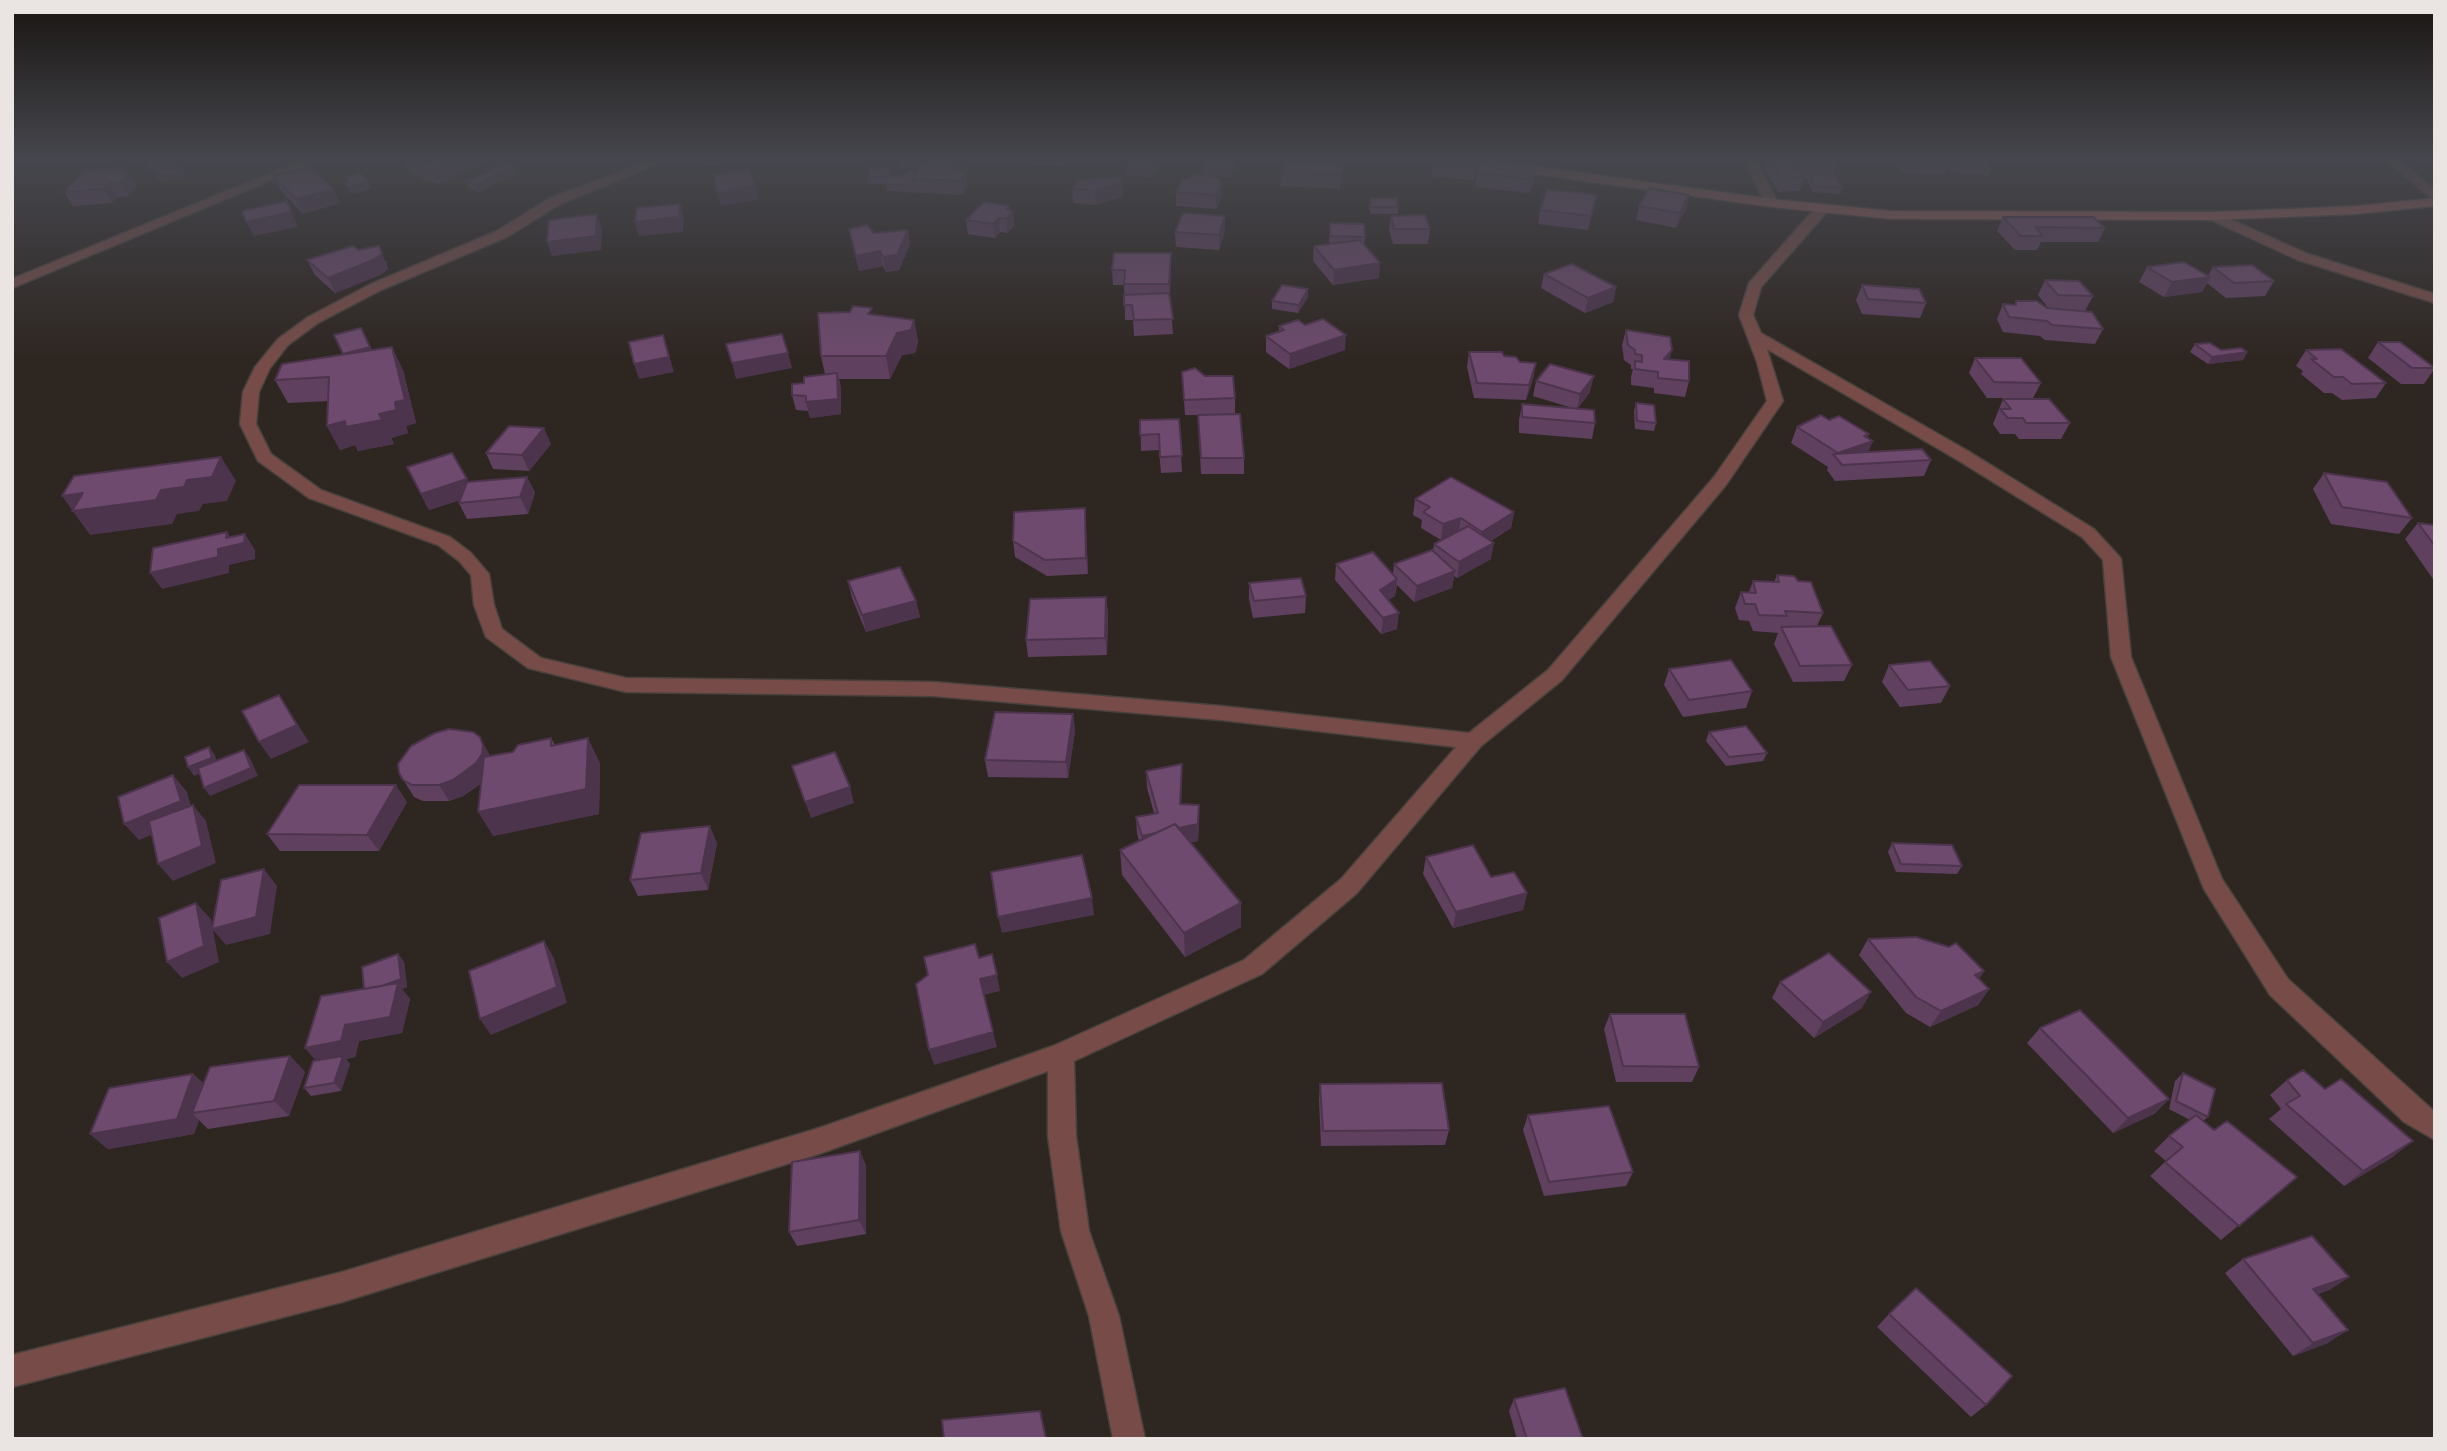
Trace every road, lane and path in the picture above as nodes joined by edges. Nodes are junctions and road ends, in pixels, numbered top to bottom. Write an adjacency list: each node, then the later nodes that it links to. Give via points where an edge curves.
1 (146, 229): 5 (street)
2 (510, 229): 8 (street, via 376,287 313,320 283,342 251,392 248,424 264,457 315,494 409,527 455,549 480,574 493,632 535,663 626,685 933,689 1221,713)
3 (1804, 229): 7 (street, via 1755,286 1746,315)
4 (2242, 229): 6 (street, via 2303,257)
5 (12, 284)
6 (2435, 299)
7 (1755, 337): 8 (street, via 1775,401 1745,446 1555,675); 10 (street, via 2059,514 2088,533 2112,559 2121,657 2212,882 2278,987)
8 (1473, 741): 9 (street, via 1349,886 1253,967)
9 (1061, 1055): 11 (street, via 818,1141 342,1287); 12 (street, via 1062,1136 1075,1231 1104,1316)
10 (2435, 1128)
11 (12, 1371)
12 (1129, 1439)

